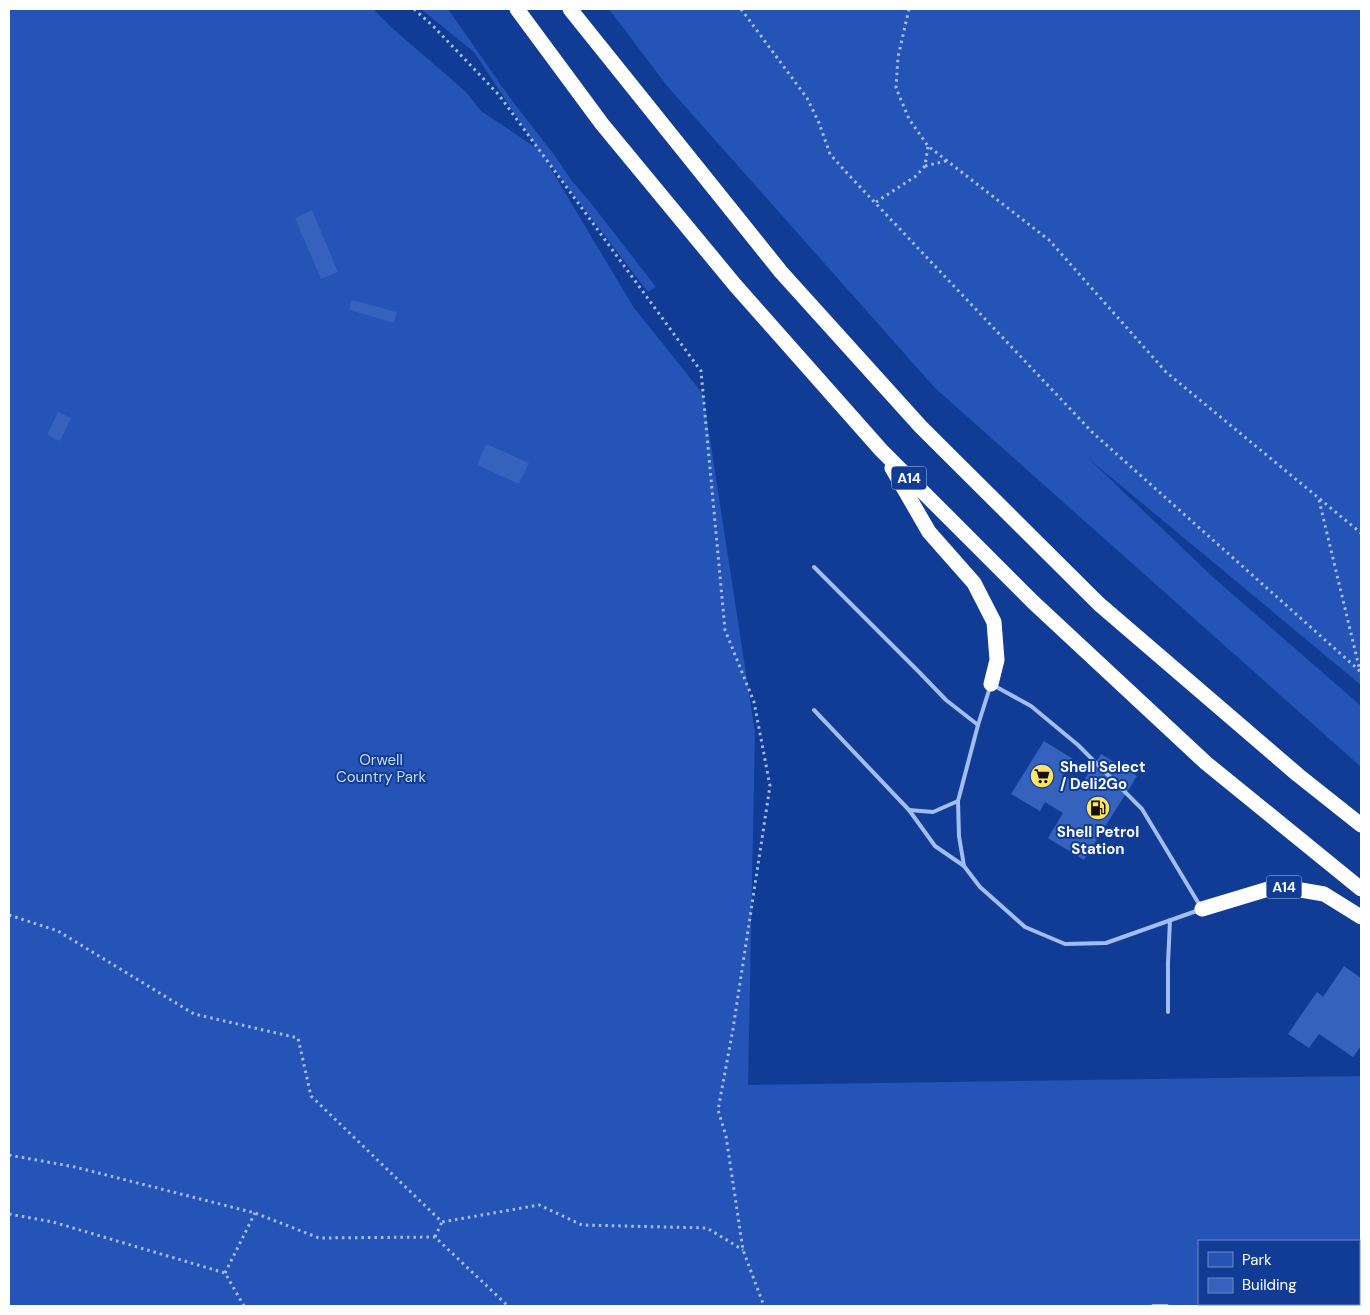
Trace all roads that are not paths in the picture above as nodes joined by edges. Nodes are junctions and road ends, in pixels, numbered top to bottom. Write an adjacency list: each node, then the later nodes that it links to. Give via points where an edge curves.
1 (517, 9): 3 (highway, A14, via 602,124 735,285)
2 (570, 9): 10 (highway, via 781,272 921,426 1099,604)
3 (881, 450): 5 (highway, A14, via 929,532 974,583 994,622 997,660); 12 (highway, A14, via 1034,602 1206,763)
4 (814, 567): 7 (lane, via 946,700)
5 (991, 684): 7 (lane); 13 (lane, via 1031,706 1078,745 1142,809)
6 (814, 710): 9 (lane)
7 (978, 725): 8 (lane)
8 (958, 801): 9 (lane, via 933,812); 11 (lane)
9 (909, 810): 11 (lane, via 935,846)
10 (1361, 826)
11 (964, 866): 15 (lane, via 980,887 1025,927 1065,944 1106,943)
12 (1361, 889)
13 (1202, 909): 14 (highway, A14, via 1278,886 1324,894); 15 (lane)
14 (1361, 917)
15 (1170, 920): 16 (lane)
16 (1168, 1012)
17 (1153, 1306): 18 (lane)
18 (1167, 1306)

